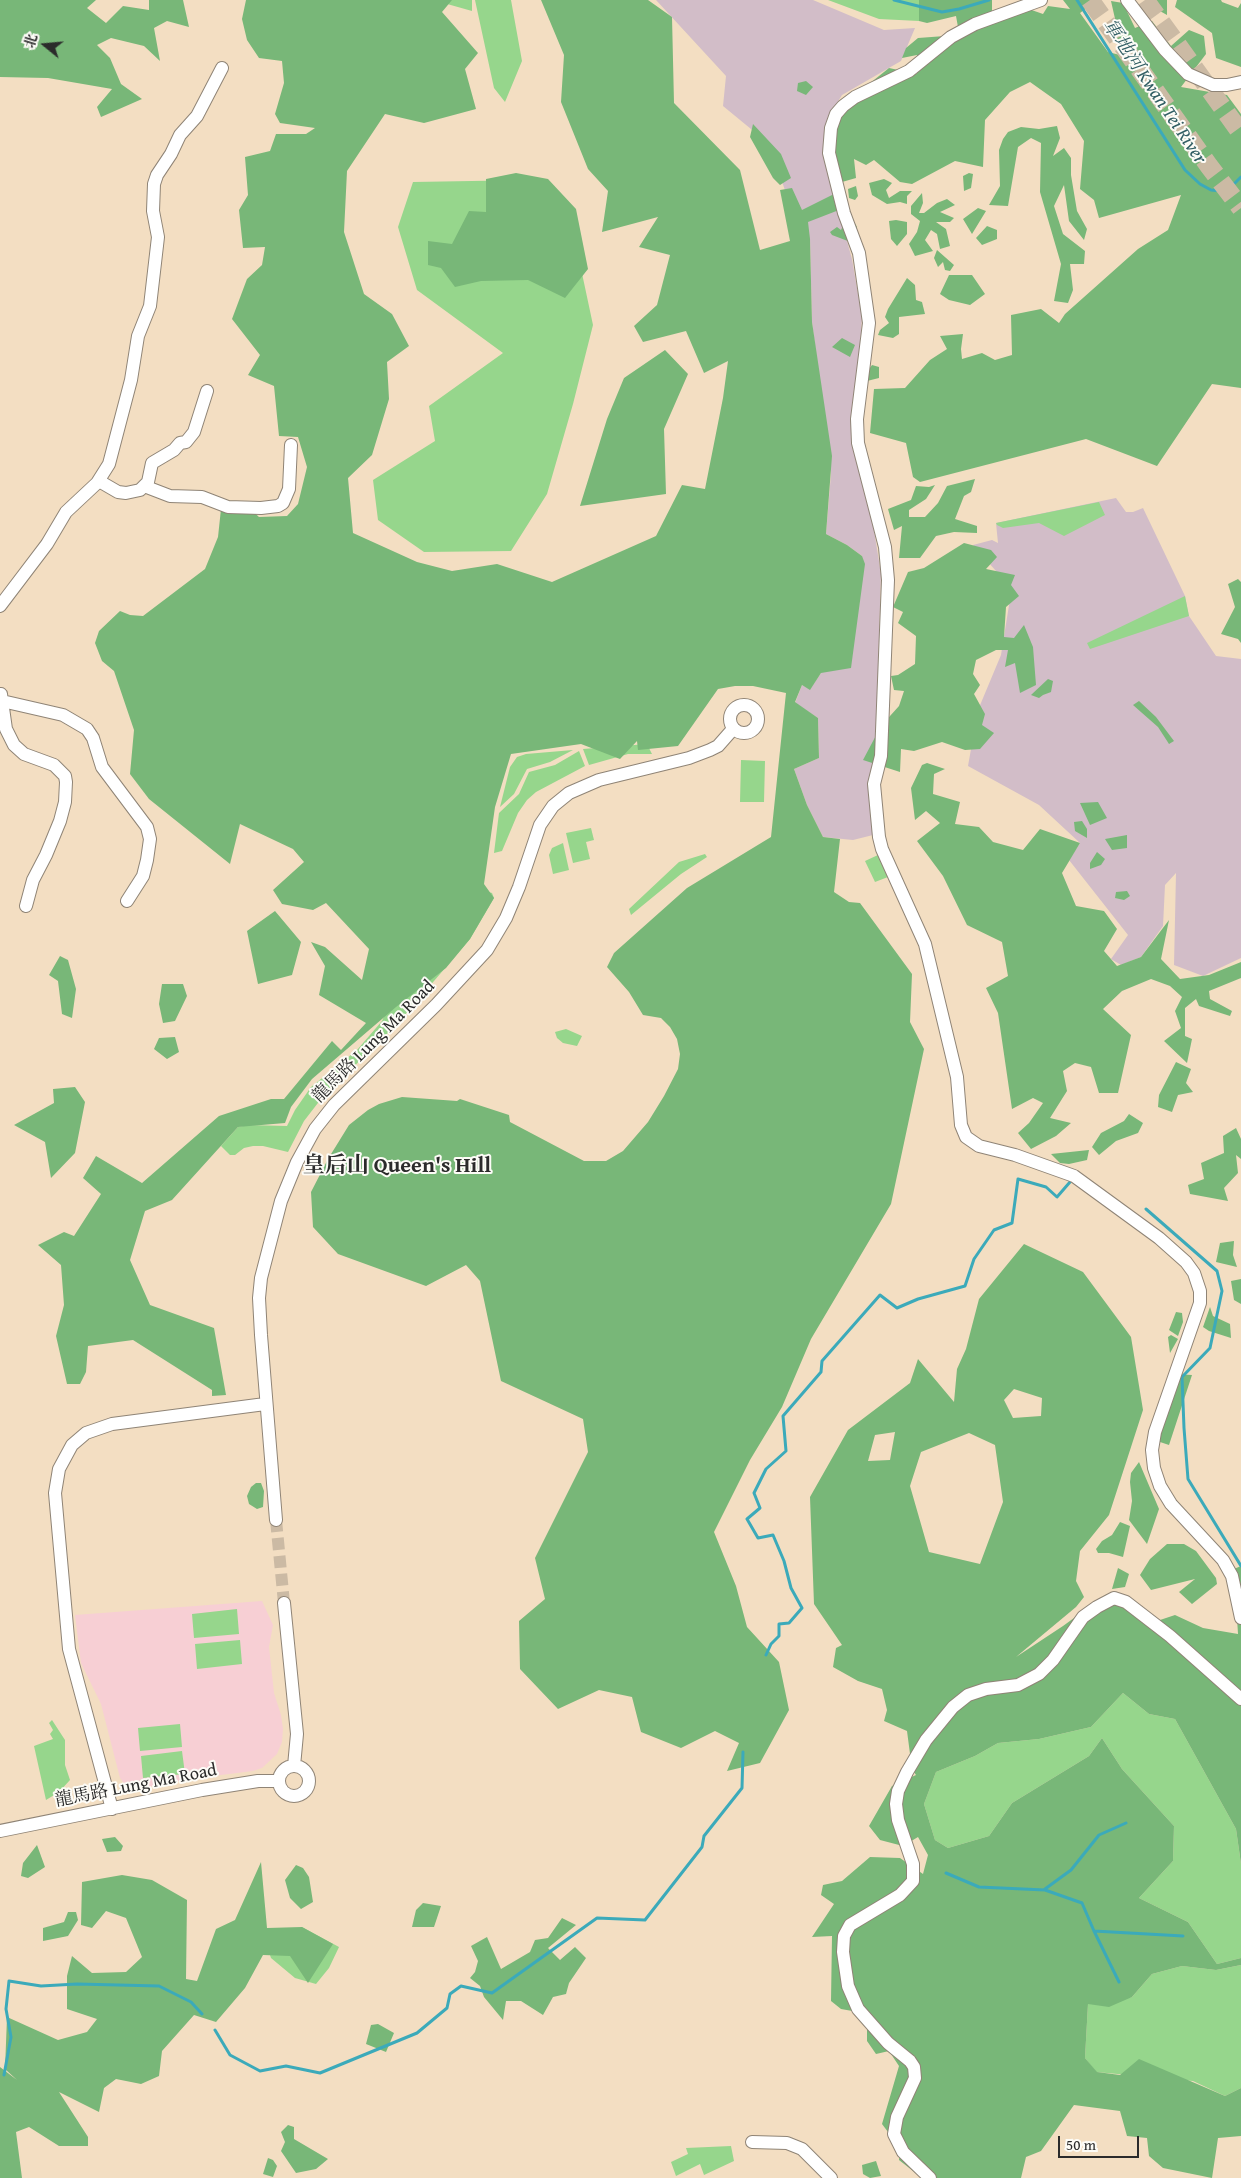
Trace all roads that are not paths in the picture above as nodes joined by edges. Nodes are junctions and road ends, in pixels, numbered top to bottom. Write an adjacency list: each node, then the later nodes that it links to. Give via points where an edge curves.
1 (1042, 0): 17 (street, via 975,24 951,37 910,71 843,106 836,114 832,128 829,153 844,213 859,253 868,323 857,418 858,443 884,547 888,580 881,756 874,784 879,837 925,944 957,1077 961,1125 966,1137 979,1146 1015,1154 1074,1176 1159,1238 1194,1273 1200,1303 1155,1432 1154,1468 1171,1504 1223,1560 1232,1576)
2 (1127, 0): 4 (street, via 1164,50 1188,74 1213,85)
3 (222, 68): 7 (street, via 197,116 180,134 154,184 158,237 150,306 138,336 131,380 109,464)
4 (1241, 82)
5 (206, 391): 8 (street, via 194,432 186,442 152,463)
6 (291, 444): 8 (street, via 289,489 283,503 278,506 228,507 202,497 170,496)
7 (98, 481): 8 (street, via 112,490 126,493); 9 (street, via 66,512 47,544)
8 (144, 486)
9 (0, 606)
10 (1, 697): 12 (street, via 63,715 86,729 93,738 102,767 146,827 150,839 148,860); 13 (street, via 6,729 14,745 24,754 54,765 65,776 66,782 60,821 33,880)
11 (733, 729): 14 (street, 龍馬路 Lung Ma Road, via 710,750 599,780 569,793 553,806 540,825 519,887 487,950 334,1105 315,1129 281,1201 261,1278 259,1298)
12 (127, 901)
13 (26, 906)
14 (265, 1404): 15 (street, 龍馬路 Lung Ma Road); 21 (street, via 112,1424 86,1433 72,1445 59,1469 56,1493 69,1649)
15 (276, 1520)
16 (284, 1603): 19 (street, via 297,1734)
17 (1241, 1618)
18 (1241, 1699): 25 (street, via 1170,1636 1126,1602 1114,1598 1080,1620 1056,1656 1039,1674 1018,1685 976,1691 960,1700 921,1748 903,1779 896,1804 913,1864 913,1881 900,1895 850,1924 844,1936 843,1958 848,1986 860,2012 914,2066 915,2078 895,2121 894,2134 903,2152)
19 (294, 1766): 20 (street, via 285,1769); 20 (street, via 308,1776 306,1789 299,1795 290,1795 282,1790)
20 (279, 1781): 21 (street, 龍馬路 Lung Ma Road, via 258,1781)
21 (112, 1808): 22 (street, 龍馬路 Lung Ma Road)
22 (0, 1831)
23 (752, 2142): 24 (street, via 787,2143 802,2149)
24 (831, 2178)
25 (930, 2178)

